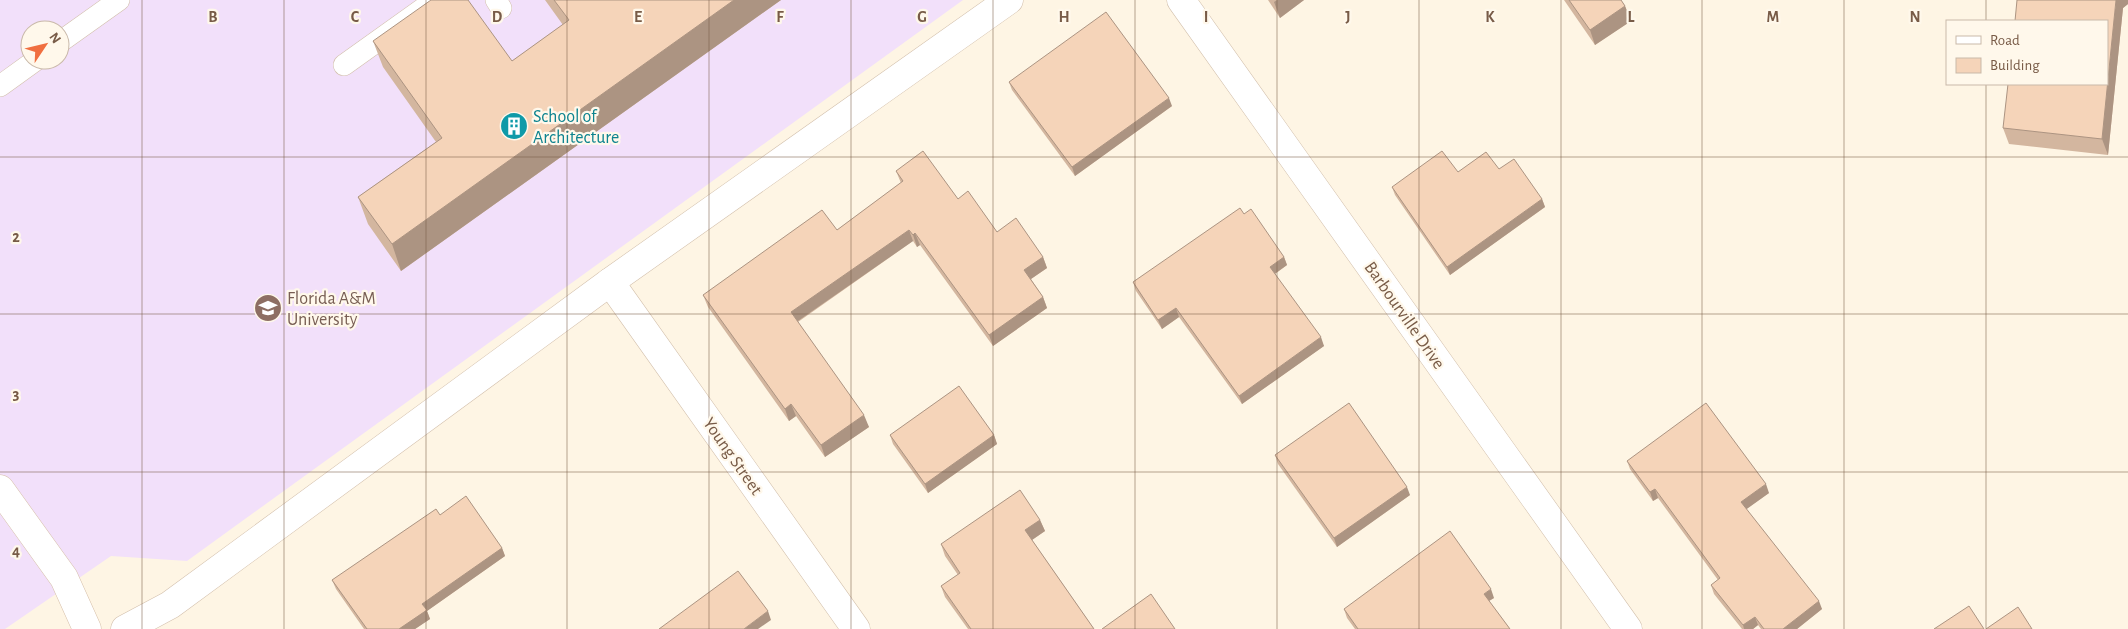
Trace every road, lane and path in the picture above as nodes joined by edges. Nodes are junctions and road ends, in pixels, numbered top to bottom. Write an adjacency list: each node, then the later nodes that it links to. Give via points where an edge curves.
1 (119, 0): 5 (lane)
2 (435, 0): 6 (lane)
3 (1009, 0): 9 (street)
4 (1181, 0): 14 (street, Barbourville Drive)
5 (70, 35)
6 (344, 65)
7 (22, 70): 8 (lane)
8 (0, 86)
9 (610, 282): 12 (street, via 170,605); 13 (street, Young Street)
10 (0, 489): 11 (street, via 64,578)
11 (87, 629)
12 (125, 629)
13 (856, 629)
14 (1628, 629)

